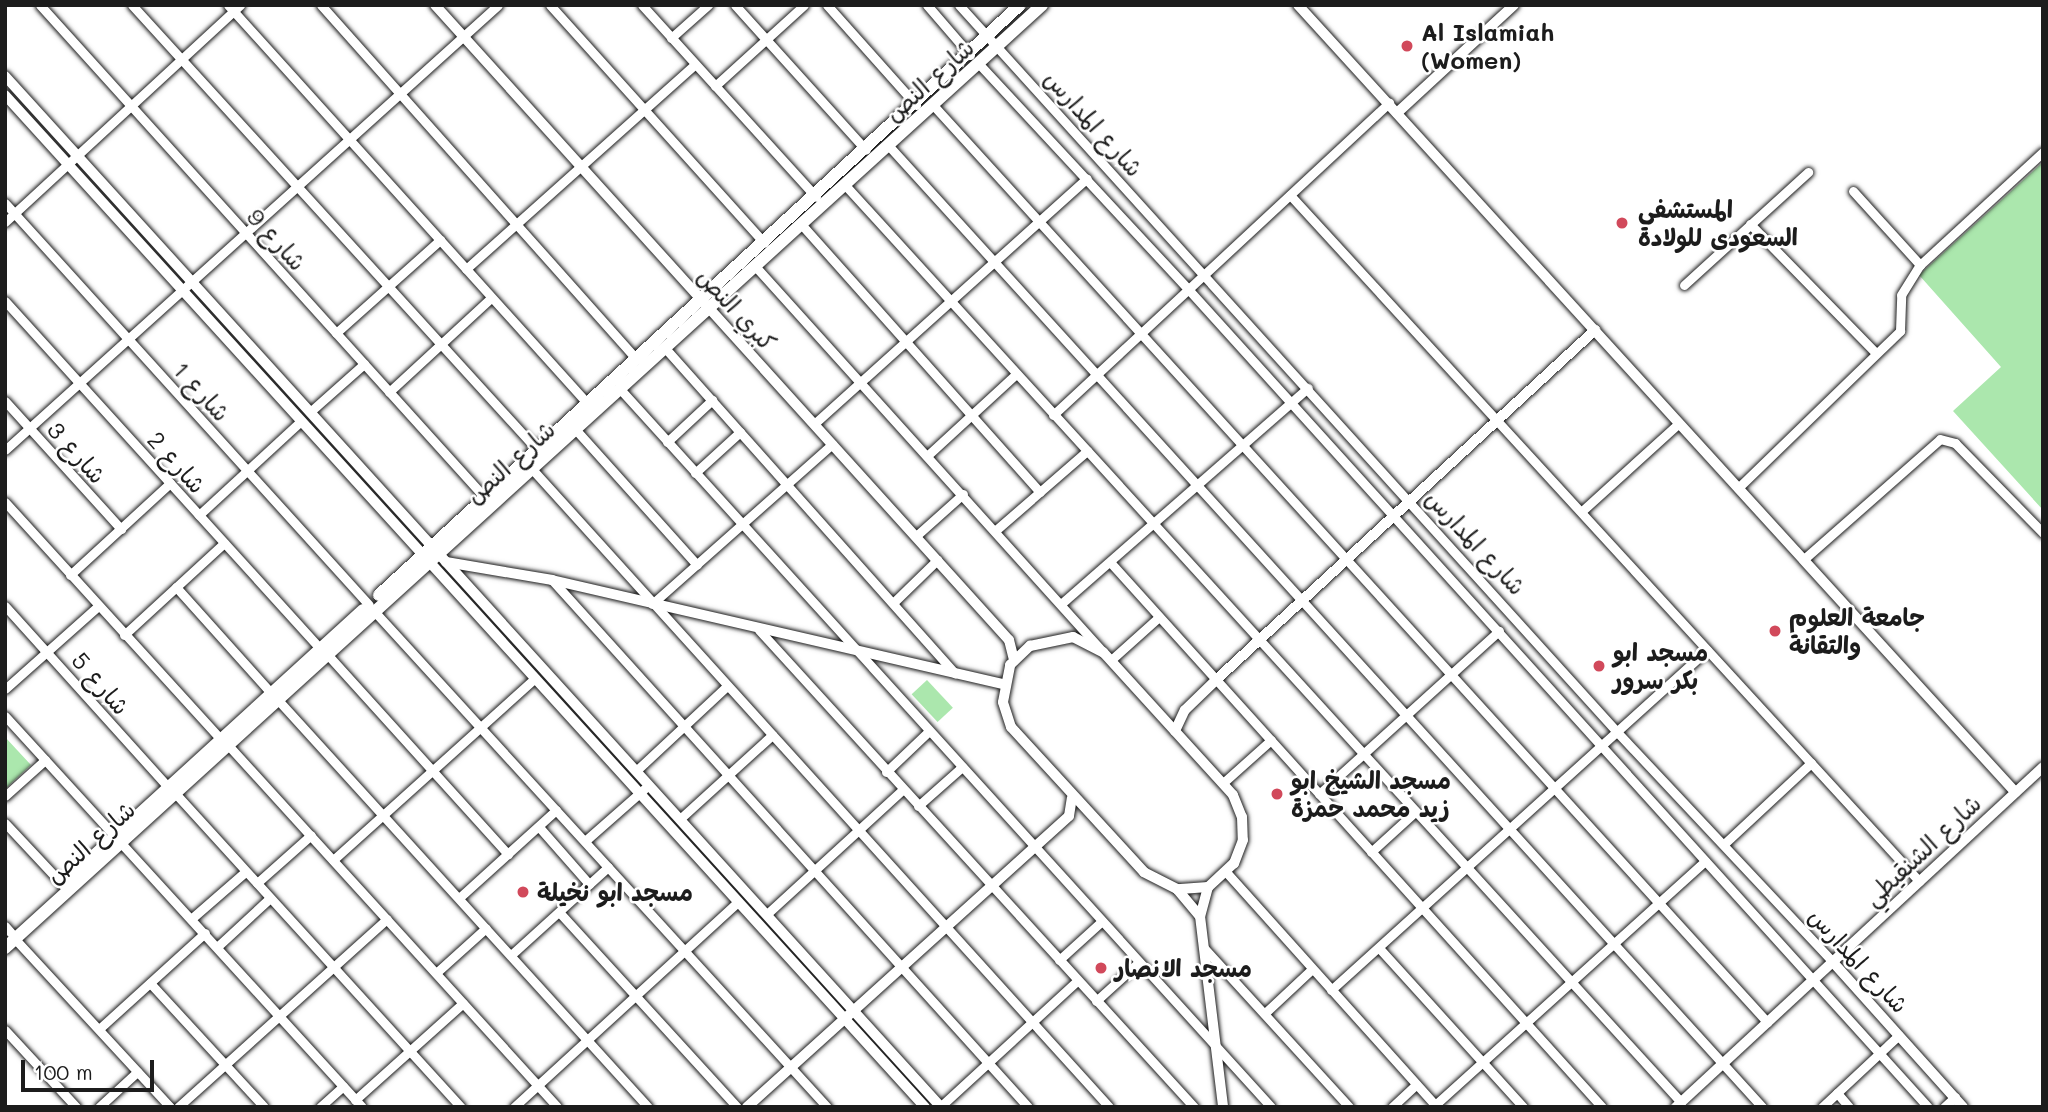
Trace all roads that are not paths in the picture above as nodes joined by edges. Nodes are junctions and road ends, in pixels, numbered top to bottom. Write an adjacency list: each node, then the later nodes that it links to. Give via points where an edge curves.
1 (40, 5): 31 (street, شارع 9)
2 (132, 5): 23 (street)
3 (321, 5): 28 (street)
4 (435, 5): 19 (street, كبري النص)
5 (498, 5): 19 (street)
6 (550, 5): 34 (street)
7 (642, 5): 20 (street)
8 (708, 5): 20 (street)
9 (735, 5): 21 (street)
10 (804, 5): 21 (street)
11 (827, 5): 32 (street)
12 (927, 5): 24 (street, شارع المدارس)
13 (958, 5): 22 (street, شارع المدارس)
14 (1020, 5): 22 (main road, شارع النص)
15 (1042, 5): 22 (main road, شارع النص)
16 (1298, 5): 30 (street)
17 (1514, 5): 35 (street)
18 (234, 7): 23 (street); 36 (street)
19 (464, 36): 28 (street); 42 (street, كبري النص)
20 (671, 38): 25 (street)
21 (766, 40): 27 (street); 38 (street)
22 (992, 43): 24 (main road, شارع النص); 64 (street, شارع المدارس)
23 (181, 59): 31 (street); 46 (street)
24 (975, 60): 32 (main road, شارع النص); 33 (main road, شارع النص); 44 (street, شارع المدارس)
25 (695, 64): 27 (street); 34 (street)
26 (5, 76): 40 (street)
27 (715, 86): 49 (street)
28 (401, 93): 36 (street); 53 (street)
29 (5, 95): 41 (street)
30 (1389, 103): 35 (street); 48 (street)
31 (130, 105): 40 (street); 57 (street, شارع 9)
32 (916, 105): 38 (main road, شارع النص)
33 (933, 105): 37 (main road, شارع النص); 54 (street)
34 (644, 109): 42 (street); 59 (street)
35 (1398, 113): 74 (street)
36 (349, 140): 46 (street); 58 (street)
37 (888, 145): 45 (main road, شارع النص); 60 (street)
38 (866, 150): 49 (main road, شارع النص)
39 (2043, 152): 61 (street)
40 (78, 153): 41 (street); 65 (street)
41 (68, 163): 51 (street); 69 (street)
42 (580, 167): 53 (street); 73 (street, كبري النص)
43 (1808, 172): 56 (street)
44 (1087, 178): 54 (street); 68 (street, شارع المدارس)
45 (845, 185): 55 (main road, شارع النص); 72 (street)
46 (300, 186): 57 (street); 67 (street)
47 (1853, 191): 61 (street)
48 (1290, 195): 64 (street); 98 (street)
49 (816, 197): 59 (main road, شارع النص)
50 (5, 203): 51 (street, شارع 1)
51 (15, 214): 52 (street); 77 (street, شارع 1)
52 (5, 222)
53 (519, 222): 63 (street); 82 (street)
54 (1037, 222): 60 (street); 76 (street)
55 (801, 224): 62 (main road, شارع النص); 78 (street)
56 (1750, 224): 66 (street); 81 (street)
57 (246, 234): 65 (street); 75 (street, شارع 9)
58 (440, 240): 63 (street); 67 (street)
59 (764, 243): 73 (main road, شارع النص)
60 (994, 262): 72 (street); 85 (street)
61 (1920, 265): 81 (street, via 1901,295 1900,331)
62 (755, 266): 73 (main road, شارع النص); 86 (street)
63 (466, 270): 70 (street)
64 (1204, 275): 68 (street); 88 (street, شارع المدارس)
65 (194, 280): 69 (street); 95 (street)
66 (1684, 285)
67 (389, 286): 75 (street); 79 (street)
68 (1188, 289): 76 (street); 93 (street, شارع المدارس)
69 (182, 290): 77 (street); 99 (street)
70 (491, 298): 79 (street); 94 (street)
71 (5, 301): 87 (street, شارع 2)
72 (950, 301): 78 (street); 84 (street)
73 (705, 304): 80 (main road, شارع النص); 82 (main road, شارع النص); 100 (street, كبري النص)
74 (1595, 330): 98 (street); 101 (street)
75 (336, 333): 83 (street, شارع 9)
76 (1140, 334): 85 (street); 107 (street)
77 (128, 339): 87 (street); 113 (street, شارع 1)
78 (905, 341): 86 (street); 96 (street)
79 (442, 344): 90 (street); 110 (street)
80 (665, 348): 89 (main road, شارع النص); 91 (street)
81 (1876, 353): 118 (street)
82 (637, 360): 94 (main road, شارع النص)
83 (364, 364): 90 (street, شارع 9); 95 (street)
84 (1016, 374): 96 (street); 97 (street)
85 (1095, 375): 97 (street); 117 (street)
86 (861, 381): 100 (street); 111 (street)
87 (80, 383): 102 (street); 115 (street, شارع 2)
88 (1308, 388): 93 (street); 122 (street, شارع المدارس)
89 (621, 389): 103 (main road, شارع النص); 105 (street)
90 (389, 392): 121 (street, شارع 9)
91 (712, 400): 104 (street); 105 (street)
92 (5, 401): 102 (street, شارع 3)
93 (1291, 403): 107 (street); 126 (street, شارع المدارس)
94 (588, 404): 110 (main road, شارع النص)
95 (311, 411): 134 (street)
96 (972, 415): 111 (street); 119 (street)
97 (1053, 415): 109 (street)
98 (1498, 420): 122 (street); 124 (street)
99 (301, 421): 113 (street); 138 (street)
100 (814, 424): 106 (street, كبري النص)
101 (1679, 424): 118 (street); 124 (street)
102 (30, 428): 108 (street); 129 (street, شارع 3)
103 (576, 430): 110 (main road, شارع النص); 140 (street)
104 (740, 432): 114 (street); 116 (street)
105 (667, 442): 114 (street)
106 (832, 444): 116 (street); 132 (street, كبري النص)
107 (1242, 447): 117 (street); 137 (street)
108 (5, 450)
109 (1087, 452): 119 (street); 127 (street)
110 (542, 454): 112 (main road, شارع النص); 121 (main road, شارع النص)
111 (928, 455): 120 (street)
112 (532, 469): 134 (main road, شارع النص); 147 (street)
113 (247, 470): 125 (street); 150 (street, شارع 1)
114 (695, 473): 128 (street)
115 (170, 483): 125 (street, شارع 2); 129 (street)
116 (787, 484): 128 (street); 145 (street)
117 (1197, 485): 127 (street); 144 (street)
118 (1738, 488): 135 (street)
119 (1040, 492): 130 (street)
120 (963, 494): 130 (street); 132 (street)
121 (486, 499): 134 (main road, شارع النص)
122 (1409, 501): 126 (street); 180 (street, شارع المدارس)
123 (5, 502): 141 (street)
124 (1582, 511): 159 (street)
125 (199, 515): 133 (street, شارع 2)
126 (1393, 516): 137 (street); 153 (street, شارع المدارس)
127 (1153, 524): 139 (street); 156 (street)
128 (741, 526): 140 (street); 158 (street)
129 (121, 529): 141 (street)
130 (996, 530): 146 (street)
131 (2043, 533): 135 (street, via 1955,443 1940,439)
132 (916, 536): 136 (street, كبري النص)
133 (224, 543): 143 (street); 161 (street, شارع 2)
134 (441, 553): 138 (main road, شارع النص); 138 (street); 142 (street); 190 (street)
135 (1804, 559): 199 (street)
136 (937, 560): 145 (street); 155 (street, كبري النص)
137 (1345, 560): 144 (street); 165 (street)
138 (429, 561): 150 (main road, شارع النص); 166 (street)
139 (1110, 562): 146 (street); 151 (street)
140 (697, 565): 147 (street)
141 (70, 575): 149 (street)
142 (552, 580): 147 (street); 177 (street)
143 (176, 587): 154 (street); 171 (street)
144 (1303, 599): 156 (street); 175 (street)
145 (892, 603): 164 (street)
146 (1061, 604): 162 (street)
147 (653, 605): 152 (street); 169 (street)
148 (5, 606): 160 (street, شارع 5)
149 (98, 606): 154 (street); 160 (street)
150 (372, 608): 161 (main road, شارع النص); 176 (street, شارع 1)
151 (1159, 617): 162 (street); 167 (street)
152 (759, 630): 158 (street); 192 (street)
153 (1499, 631): 165 (street); 184 (street, شارع المدارس)
154 (124, 635): 183 (street)
155 (1009, 640): 157 (street); 163 (street)
156 (1258, 640): 167 (street); 185 (street)
157 (1030, 646): 162 (street, via 1073,637); 163 (street)
158 (855, 650): 164 (street); 178 (street)
159 (1707, 650): 180 (street); 187 (street)
160 (47, 651): 170 (street); 196 (street, شارع 5)
161 (324, 651): 171 (main road, شارع النص); 191 (street, شارع 2)
162 (1107, 656): 174 (street)
163 (1014, 660): 168 (street)
164 (955, 673): 168 (street)
165 (1451, 676): 175 (street); 198 (street)
166 (536, 678): 176 (street); 200 (street)
167 (1216, 680): 172 (street); 182 (street)
168 (1003, 684): 203 (street, via 1011,727)
169 (727, 686): 177 (street); 181 (street)
170 (5, 689)
171 (274, 696): 183 (main road, شارع النص); 207 (street)
172 (1185, 710): 174 (street); 179 (street)
173 (5, 716): 186 (street)
174 (1162, 716): 179 (street)
175 (1407, 716): 185 (street); 213 (street)
176 (481, 726): 191 (street); 205 (street, شارع 1)
177 (682, 727): 190 (street); 193 (street)
178 (929, 731): 188 (street); 192 (street)
179 (1175, 731): 194 (street)
180 (1618, 733): 184 (street); 218 (street, شارع المدارس)
181 (772, 735): 193 (street); 214 (street)
182 (1271, 740): 194 (street); 201 (street)
183 (224, 742): 196 (main road, شارع النص); 215 (street)
184 (1604, 746): 198 (street); 223 (street, شارع المدارس)
185 (1363, 755): 201 (street); 206 (street)
186 (45, 760): 202 (street); 216 (street)
187 (1811, 763): 218 (street); 229 (street)
188 (962, 767): 204 (street); 219 (street)
189 (2043, 767): 199 (street, شارع الشنقيطي)
190 (638, 769): 195 (street)
191 (432, 771): 207 (street); 221 (street, شارع 2)
192 (886, 772): 197 (street)
193 (727, 776): 209 (street); 226 (street)
194 (1224, 782): 228 (street, via 1237,803 1244,828 1239,853)
195 (651, 783): 200 (street); 209 (street)
196 (171, 790): 216 (main road, شارع النص); 227 (street, شارع 5)
197 (902, 790): 204 (street); 214 (street)
198 (1554, 790): 213 (street); 239 (street)
199 (2015, 792): 229 (street, شارع الشنقيطي)
200 (640, 793): 217 (street); 238 (street)
201 (1319, 794): 220 (street)
202 (5, 796)
203 (1072, 798): 208 (street); 210 (street, via 1073,809)
204 (918, 806): 233 (street)
205 (556, 810): 212 (street); 217 (street, شارع 1)
206 (1415, 812): 220 (street); 225 (street)
207 (383, 815): 222 (street); 237 (street)
208 (1090, 816): 210 (street); 235 (street, via 1144,872)
209 (682, 817): 242 (street)
210 (1062, 821): 219 (street)
211 (5, 823): 232 (street)
212 (539, 827): 221 (street); 231 (street)
213 (1511, 829): 225 (street); 251 (street)
214 (859, 830): 226 (street); 247 (street)
215 (311, 835): 222 (street); 230 (street)
216 (118, 839): 232 (main road, شارع النص); 244 (street); 250 (main road, شارع النص)
217 (585, 841): 224 (street, شارع 1)
218 (1724, 844): 258 (street, شارع المدارس)
219 (1034, 846): 233 (street); 246 (street)
220 (1371, 852): 240 (street)
221 (508, 854): 237 (street)
222 (333, 860): 245 (street)
223 (1705, 861): 239 (street); 264 (street, شارع المدارس)
224 (608, 867): 231 (street); 255 (street, شارع 1)
225 (1468, 868): 240 (street); 266 (street)
226 (814, 870): 242 (street); 260 (street)
227 (245, 872): 230 (street, شارع 5); 244 (street)
228 (1227, 873): 234 (street); 262 (street)
229 (1919, 881): 258 (street, شارع الشنقيطي)
230 (257, 883): 236 (street, شارع 5)
231 (589, 884): 241 (street)
232 (63, 885): 250 (main road, شارع النص)
233 (990, 886): 247 (street); 257 (street)
234 (1208, 887): 235 (street); 243 (street)
235 (1177, 889): 243 (street)
236 (270, 898): 252 (street); 261 (street, شارع 5)
237 (459, 898): 248 (street)
238 (738, 902): 255 (street); 275 (street)
239 (1658, 903): 251 (street); 277 (street)
240 (1423, 909): 254 (street); 278 (street)
241 (559, 912): 256 (street); 269 (street)
242 (768, 913): 272 (street)
243 (1200, 916): 253 (street)
244 (191, 919): 249 (street)
245 (387, 919): 261 (street); 263 (street)
246 (1102, 921): 257 (street); 259 (street)
247 (946, 926): 260 (street); 276 (street)
248 (486, 928): 256 (street); 263 (street)
249 (205, 933): 252 (street); 267 (street)
250 (8, 937): 279 (street)
251 (1613, 943): 266 (street); 288 (street)
252 (217, 947): 274 (street)
253 (1203, 947): 273 (street); 283 (street)
254 (1379, 948): 268 (street); 286 (street)
255 (686, 951): 269 (street); 290 (street, شارع 1)
256 (511, 956): 282 (street)
257 (1059, 960): 265 (street)
258 (1831, 960): 264 (street, شارع الشنقيطي); 281 (street, شارع المدارس)
259 (1139, 962): 270 (street); 283 (street)
260 (901, 967): 272 (street); 287 (street)
261 (334, 969): 274 (street); 284 (street, شارع 5)
262 (1312, 969): 268 (street); 273 (street)
263 (436, 973): 271 (street)
264 (1812, 979): 277 (street, شارع الشنقيطي); 285 (street, شارع المدارس)
265 (1077, 981): 270 (street); 276 (street)
266 (1571, 982): 278 (street); 298 (street)
267 (150, 983): 279 (street); 289 (street)
268 (1331, 990): 293 (street)
269 (636, 996): 282 (street); 311 (street)
270 (1096, 1001): 317 (street)
271 (463, 1003): 284 (street); 292 (street)
272 (855, 1009): 275 (street); 299 (street)
273 (1265, 1013): 320 (street)
274 (281, 1017): 289 (street); 294 (street)
275 (845, 1018): 290 (street); 314 (street)
276 (1032, 1022): 287 (street); 316 (street)
277 (1767, 1022): 288 (street, شارع الشنقيطي)
278 (1526, 1023): 286 (street); 323 (street)
279 (99, 1029): 291 (street)
280 (5, 1030): 301 (street)
281 (1899, 1035): 285 (street); 296 (street, شارع المدارس)
282 (587, 1040): 292 (street); 310 (street)
283 (1215, 1045): 318 (street); 319 (street)
284 (410, 1050): 297 (street); 307 (street, شارع 5)
285 (1881, 1052): 295 (street); 327 (street, شارع المدارس)
286 (1482, 1062): 300 (street); 322 (street)
287 (988, 1063): 299 (street); 315 (street)
288 (1723, 1063): 298 (street, شارع الشنقيطي); 324 (street)
289 (225, 1066): 304 (street); 305 (street)
290 (791, 1067): 312 (street); 313 (street, شارع 1)
291 (137, 1072): 302 (street); 303 (street)
292 (537, 1085): 308 (street); 309 (street)
293 (1416, 1085): 300 (street); 321 (street)
294 (343, 1086): 297 (street); 306 (street)
295 (1837, 1093): 325 (street); 326 (street)
296 (1955, 1097): 328 (street); 329 (street, شارع المدارس)
297 (358, 1103)
298 (1678, 1105)
299 (941, 1106)
300 (1436, 1106)
301 (76, 1107)
302 (99, 1107)
303 (170, 1107)
304 (178, 1107)
305 (264, 1107)
306 (320, 1107)
307 (461, 1107)
308 (514, 1107)
309 (557, 1107)
310 (648, 1107)
311 (737, 1107)
312 (747, 1107)
313 (827, 1107)
314 (925, 1107)
315 (1028, 1107)
316 (1109, 1107)
317 (1194, 1107)
318 (1223, 1107)
319 (1271, 1107)
320 (1349, 1107)
321 (1392, 1107)
322 (1523, 1107)
323 (1602, 1107)
324 (1762, 1107)
325 (1822, 1107)
326 (1849, 1107)
327 (1928, 1107)
328 (1944, 1107)
329 (1963, 1107)

